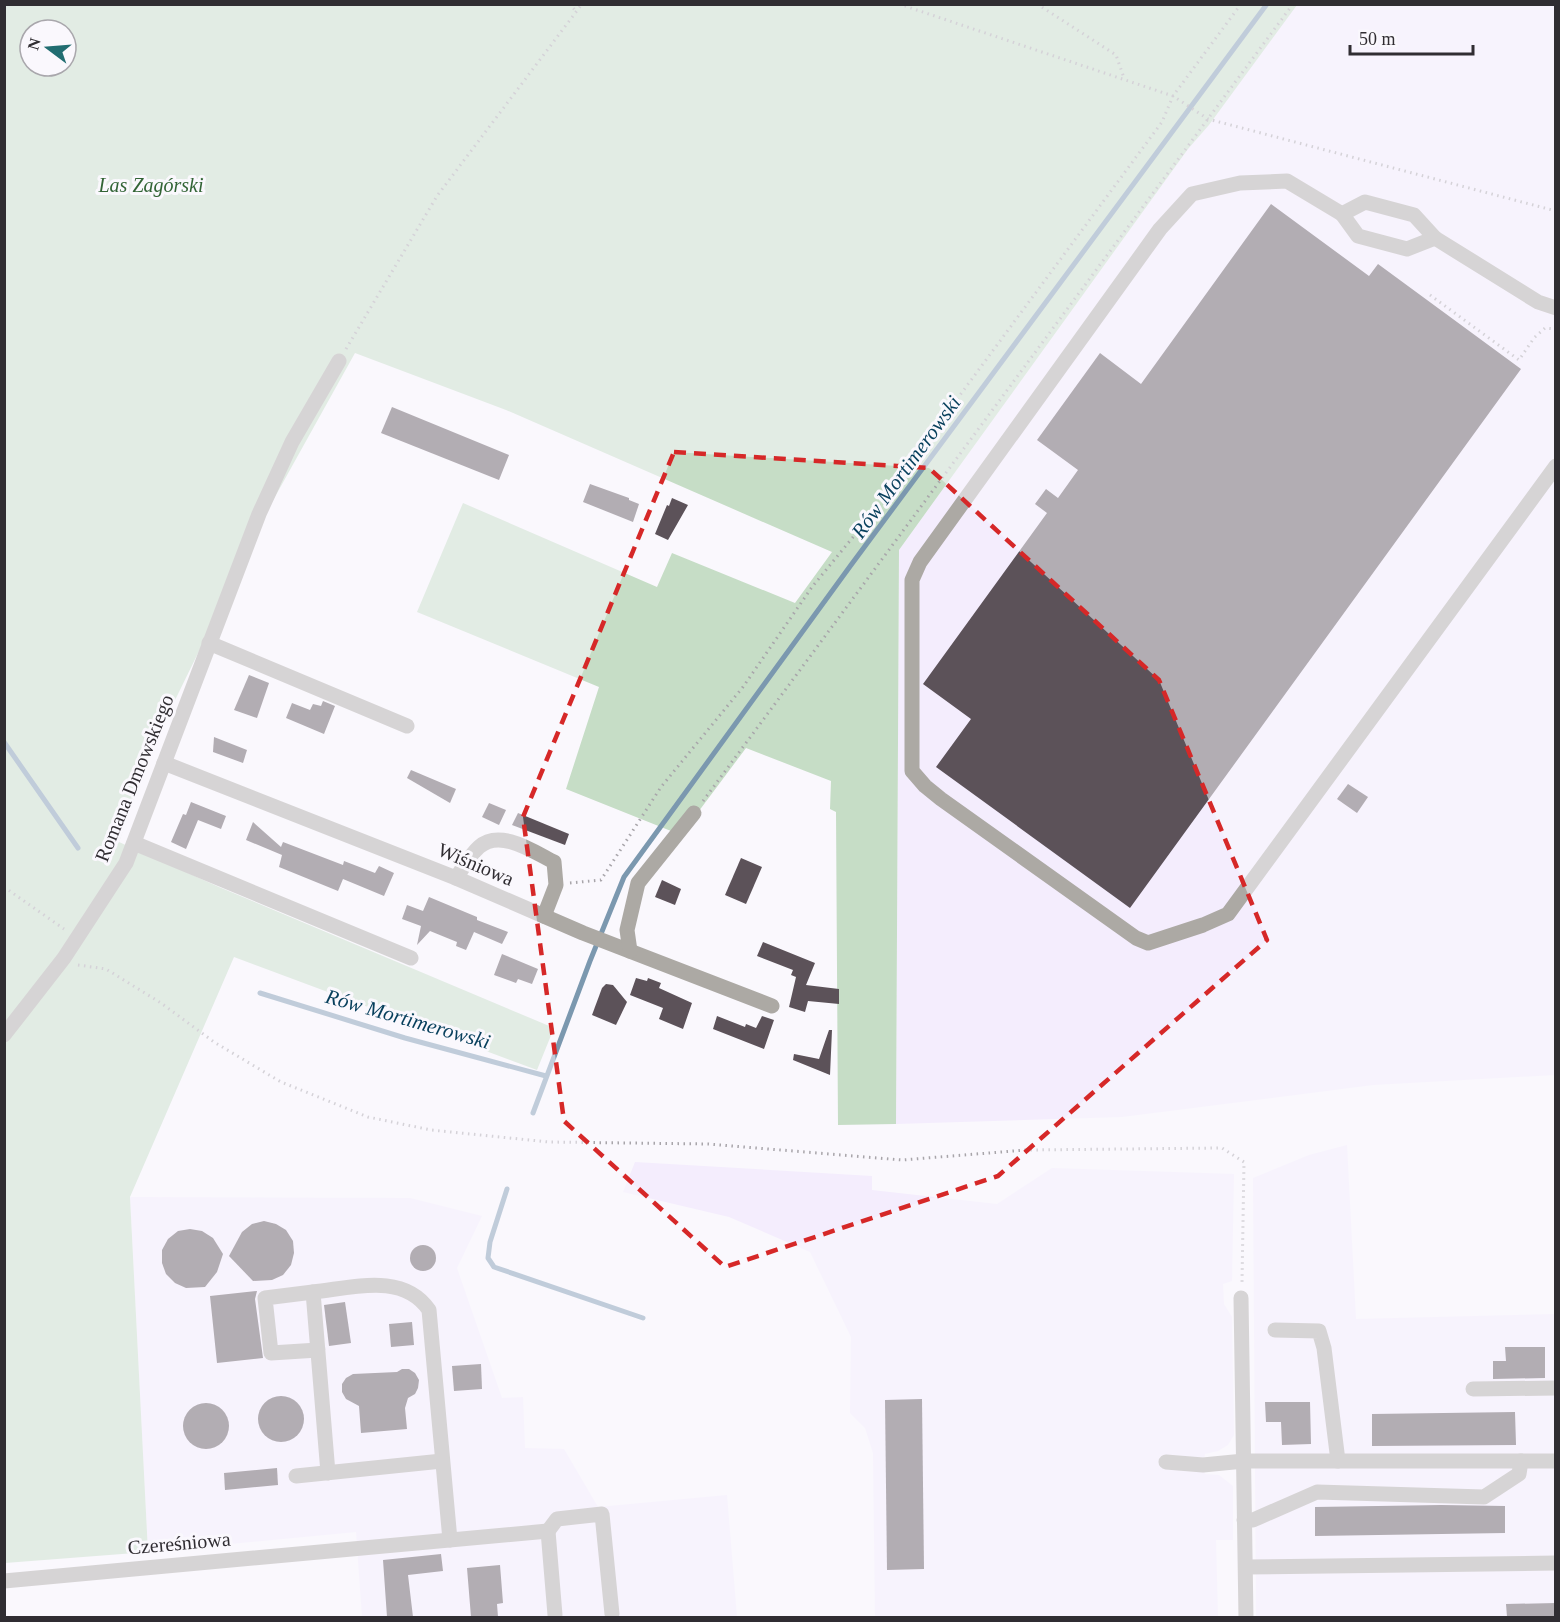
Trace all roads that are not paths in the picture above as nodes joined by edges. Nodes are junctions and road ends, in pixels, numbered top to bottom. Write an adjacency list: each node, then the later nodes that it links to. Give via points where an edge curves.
1 (1342, 214): 2 (street, via 1365,202 1414,215); 2 (street, via 1358,236 1398,247 1407,249); 5 (street, via 1287,181 1240,183 1192,194 1160,229 920,562 912,580 912,771 925,786 1136,938 1148,943 1228,914)
2 (1435, 238): 3 (street, via 1538,302)
3 (1556, 308)
4 (339, 360): 6 (street, Romana Dmowskiego, via 292,442 259,514)
5 (1556, 466)
6 (209, 643): 7 (street); 8 (street, Romana Dmowskiego)
7 (407, 726)
8 (164, 763): 10 (street, Romana Dmowskiego); 11 (street, Wiśniowa)
9 (694, 813): 13 (street, via 638,884 627,930)
10 (134, 843): 14 (street); 16 (street, Romana Dmowskiego, via 126,863 64,958)
11 (456, 878): 12 (street, Wiśniowa); 12 (street, via 479,846 496,839 522,846 554,862 556,885)
12 (544, 916): 13 (street, Wiśniowa)
13 (630, 951): 15 (street, Wiśniowa)
14 (411, 958)
15 (772, 1006)
16 (4, 1035)
17 (313, 1292): 20 (street); 20 (street, via 265,1298 271,1353); 23 (street, via 387,1284 422,1300 429,1310)
18 (1241, 1298): 24 (street)
19 (1275, 1330): 25 (street, via 1319,1331)
20 (318, 1350): 29 (street)
21 (1556, 1388): 22 (street)
22 (1473, 1389)
23 (442, 1461): 29 (street); 33 (street)
24 (1244, 1461): 25 (street); 28 (street, via 1203,1465); 31 (street)
25 (1338, 1461): 26 (street)
26 (1521, 1461): 27 (street); 31 (street, via 1519,1474 1484,1497 1317,1491 1253,1520)
27 (1556, 1461)
28 (1166, 1462)
29 (328, 1473): 30 (street)
30 (296, 1476)
31 (1244, 1520): 35 (street)
32 (548, 1532): 33 (street, Czereśniowa); 37 (street, via 557,1519 602,1514); 38 (street)
33 (450, 1540): 36 (street, Czereśniowa)
34 (1556, 1563): 35 (street)
35 (1246, 1567): 39 (street)
36 (4, 1581)
37 (612, 1614)
38 (555, 1615)
39 (1246, 1617)

